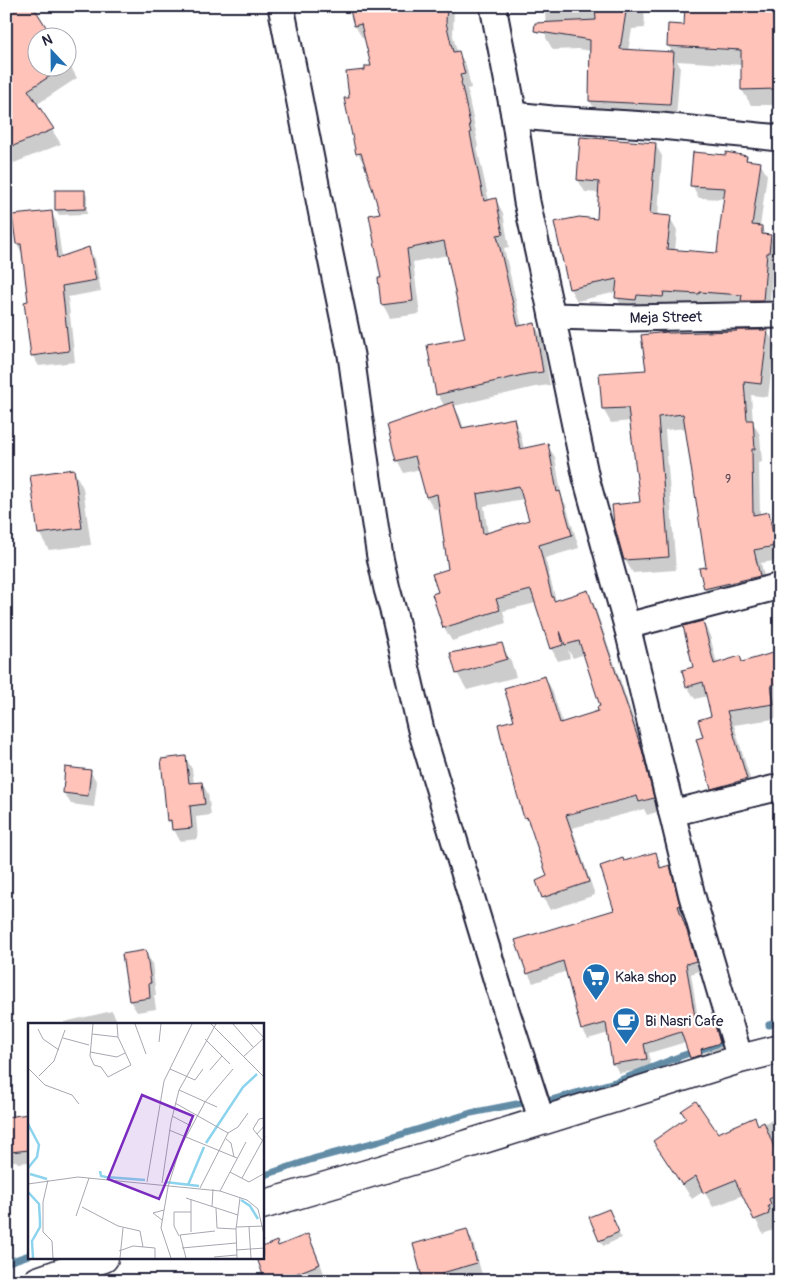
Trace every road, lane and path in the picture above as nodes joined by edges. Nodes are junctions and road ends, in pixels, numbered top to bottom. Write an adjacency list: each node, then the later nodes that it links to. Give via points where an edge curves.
1 (281, 6): 13 (street, via 351,355 387,589 421,730)
2 (493, 6): 3 (street)
3 (514, 115): 4 (street); 5 (street, via 527,202)
4 (780, 138)
5 (552, 316): 6 (street, Meja Street); 8 (street, via 586,478)
6 (780, 316)
7 (780, 586): 8 (street)
8 (627, 626): 10 (street)
9 (780, 787): 10 (street)
10 (672, 813): 12 (street, via 692,896)
11 (780, 1049): 12 (main road)
12 (740, 1059): 13 (main road)
13 (542, 1121): 14 (main road)
14 (264, 1204)
15 (98, 1260): 16 (main road)
16 (38, 1281)

